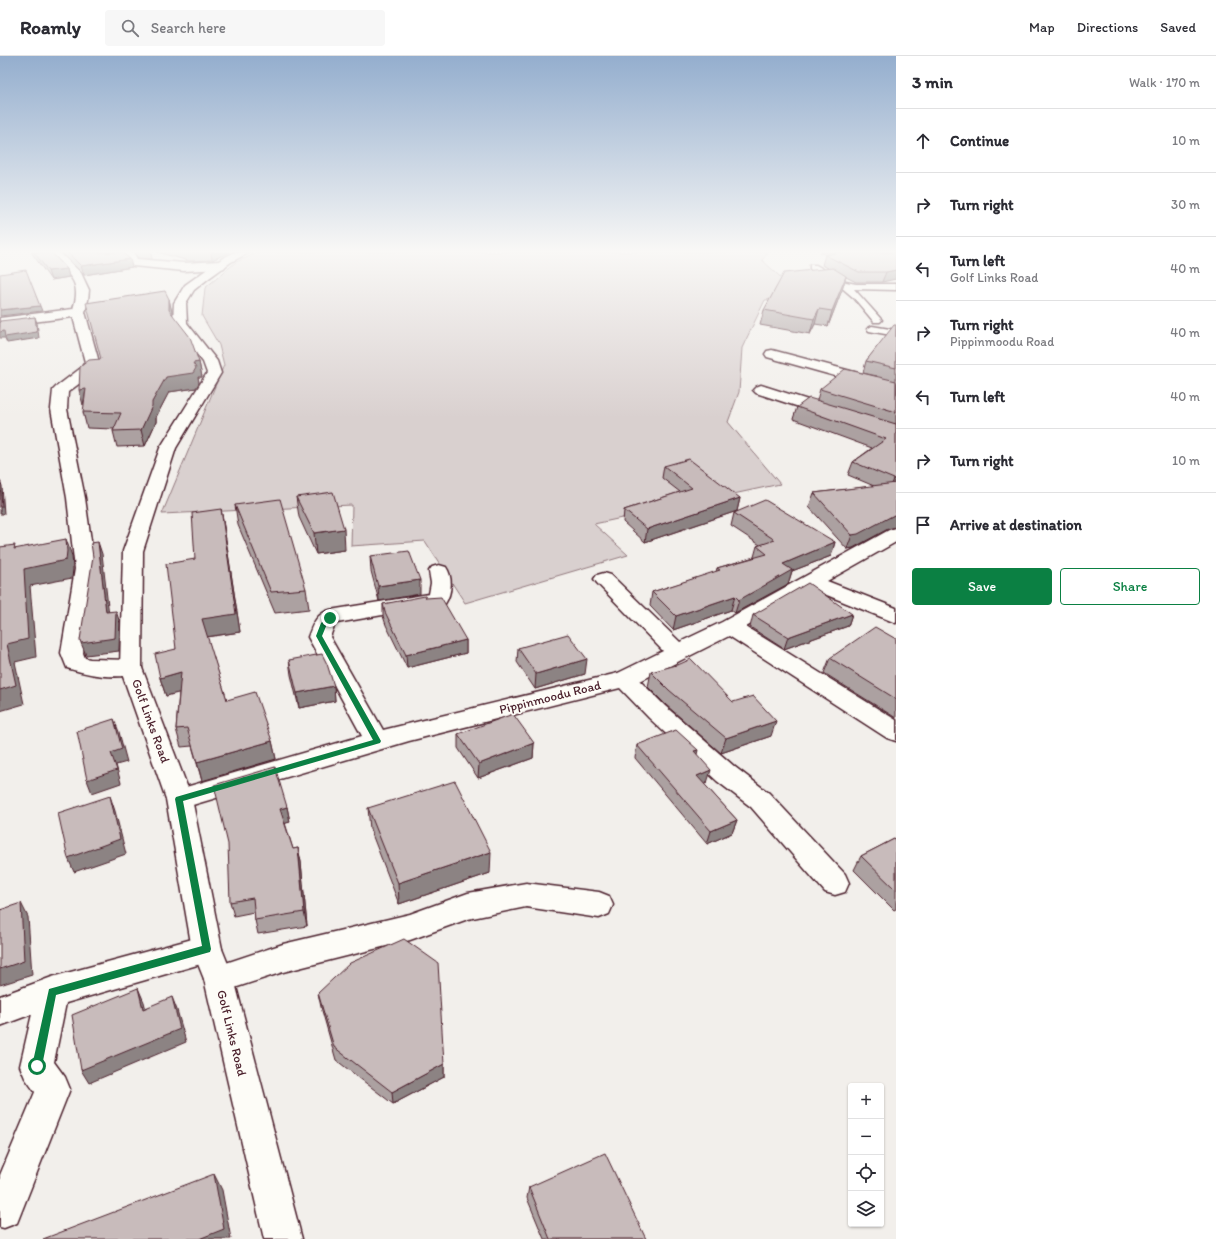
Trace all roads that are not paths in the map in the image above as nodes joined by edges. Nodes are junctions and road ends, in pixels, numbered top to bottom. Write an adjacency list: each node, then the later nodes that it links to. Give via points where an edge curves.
1 (80, 307): 4 (street)
2 (180, 307): 20 (street, Golf Links Road, via 180,322 210,361 214,373 168,448 132,551)
3 (866, 307): 5 (lane)
4 (78, 312): 6 (street); 20 (street, via 92,362 87,371 61,390 59,409 76,498 85,569 72,653 75,663 82,665)
5 (877, 320)
6 (0, 322)
7 (872, 329): 8 (lane)
8 (896, 333)
9 (772, 354): 10 (street)
10 (896, 388)
11 (761, 390): 12 (street)
12 (842, 416)
13 (896, 534): 16 (street, Pippinmoodu Road)
14 (439, 570): 23 (street, via 441,582 438,599 330,618 324,623 319,636)
15 (604, 579): 19 (street)
16 (812, 582): 17 (street); 18 (street, Pippinmoodu Road)
17 (896, 616)
18 (730, 627): 19 (street, Pippinmoodu Road); 22 (street)
19 (678, 653): 21 (street, Pippinmoodu Road)
20 (131, 668): 24 (street, Golf Links Road)
21 (625, 679): 23 (street, Pippinmoodu Road); 25 (street, via 657,712 726,774 760,800)
22 (896, 732)
23 (377, 741): 24 (street, Pippinmoodu Road)
24 (179, 799): 27 (street, Golf Links Road)
25 (835, 883)
26 (599, 905): 28 (street, via 526,894 468,906 410,927 283,958)
27 (206, 949): 28 (street, Golf Links Road); 29 (street)
28 (219, 979): 32 (street, Golf Links Road)
29 (52, 992): 30 (street); 31 (street, via 37,1066 52,1089)
30 (0, 1010)
31 (4, 1210)
32 (283, 1239)

